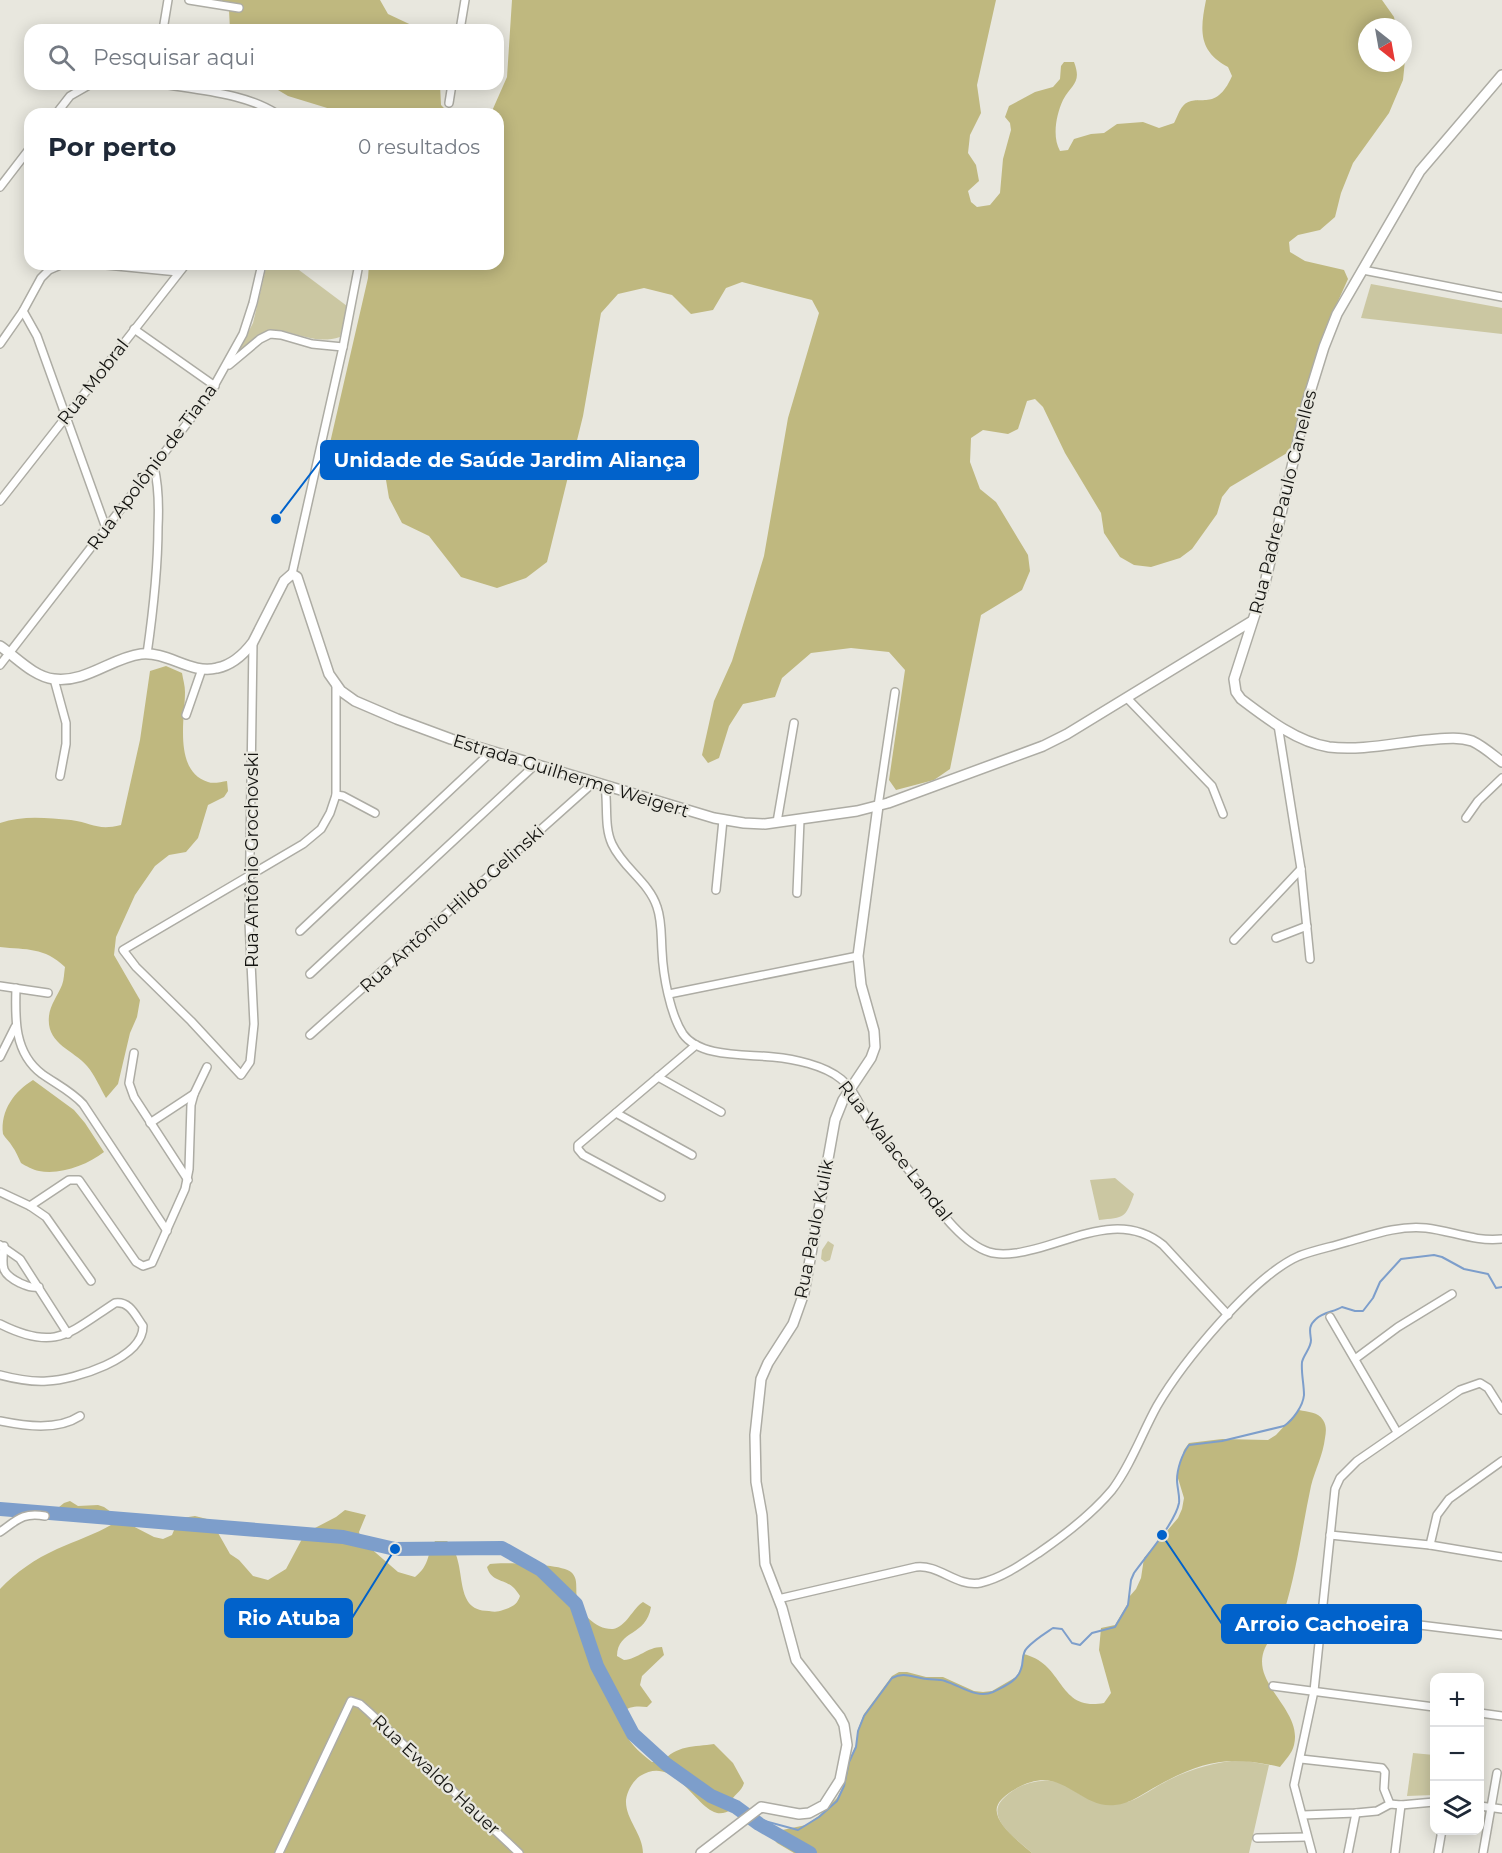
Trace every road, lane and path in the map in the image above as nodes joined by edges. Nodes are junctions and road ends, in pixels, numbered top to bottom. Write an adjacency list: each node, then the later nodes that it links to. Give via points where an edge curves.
1 (168, 0): 5 (street)
2 (189, 0): 4 (street)
3 (465, 0): 6 (street)
4 (239, 8)
5 (164, 24)
6 (461, 24)
7 (1502, 75): 20 (street, Rua Padre Paulo Canelles, via 1420,171)
8 (81, 90): 12 (street, via 70,96)
9 (193, 90): 13 (street)
10 (451, 90): 11 (street)
11 (449, 103)
12 (61, 108)
13 (266, 108)
14 (24, 159): 15 (street)
15 (0, 187)
16 (50, 270): 23 (street)
17 (158, 270): 21 (street)
18 (261, 270): 27 (street, Rua Apolônio de Tiana, via 249,318)
19 (358, 270): 26 (street)
20 (1363, 270): 22 (street); 34 (street, Rua Padre Paulo Canelles, via 1337,314 1318,365 1265,583)
21 (178, 272): 24 (street, Rua Mobral)
22 (1502, 297)
23 (23, 311): 25 (street); 29 (street, via 37,336)
24 (134, 329): 28 (street); 29 (street, Rua Mobral)
25 (0, 344)
26 (343, 347): 27 (street, via 270,334); 33 (street)
27 (226, 367): 28 (street, Rua Apolônio de Tiana)
28 (215, 386): 30 (street, Rua Apolônio de Tiana)
29 (66, 417): 31 (street, Rua Mobral); 32 (street)
30 (154, 467): 32 (street, Rua Apolônio de Tiana); 38 (street, via 159,488 158,538)
31 (0, 501)
32 (106, 528): 37 (street, Rua Apolônio de Tiana)
33 (292, 574): 35 (street, via 284,581); 42 (street, Estrada Guilherme Weigert, via 297,577 324,662)
34 (1252, 621): 44 (street, Estrada Guilherme Weigert); 47 (street, Rua Padre Paulo Canelles, via 1234,679 1236,692 1240,699)
35 (253, 642): 40 (street, via 232,662 216,669); 64 (street, Rua Antônio Grochovski)
36 (0, 646): 37 (street)
37 (9, 652): 39 (street, Rua Apolônio de Tiana); 41 (street, via 39,675)
38 (147, 654): 40 (street); 41 (street, via 84,675)
39 (0, 665)
40 (202, 669): 45 (street)
41 (54, 680): 51 (street, via 66,723)
42 (336, 685): 48 (street, Estrada Guilherme Weigert, via 348,697 376,711); 55 (street)
43 (895, 692): 56 (street)
44 (1127, 698): 56 (street, Estrada Guilherme Weigert, via 1052,742); 58 (street, via 1212,786)
45 (186, 715)
46 (794, 723): 62 (street)
47 (1278, 725): 49 (street, Rua Padre Paulo Canelles, via 1328,747 1462,739 1478,744); 63 (street)
48 (491, 752): 50 (street, Estrada Guilherme Weigert); 70 (street)
49 (1502, 762)
50 (535, 765): 53 (street, Estrada Guilherme Weigert); 75 (street)
51 (60, 776)
52 (1502, 778): 59 (street)
53 (593, 783): 54 (street, Estrada Guilherme Weigert); 81 (street, Rua Antônio Hildo Gelinski)
54 (606, 786): 61 (street, Estrada Guilherme Weigert); 79 (street, via 610,838 657,906)
55 (336, 795): 57 (street); 64 (street, via 326,822 314,836)
56 (878, 806): 60 (street, Estrada Guilherme Weigert); 73 (street, Rua Paulo Kulik)
57 (375, 813)
58 (1223, 814)
59 (1466, 818)
60 (800, 819): 62 (street, Estrada Guilherme Weigert); 68 (street)
61 (723, 820): 62 (street, Estrada Guilherme Weigert); 67 (street)
62 (777, 822)
63 (1301, 869): 65 (street); 66 (street)
64 (250, 876): 64 (street, Rua Antônio Grochovski, via 254,1033 250,1062 241,1075 123,950)
65 (1288, 883): 66 (street); 72 (street)
66 (1303, 887): 69 (street)
67 (716, 890)
68 (796, 893)
69 (1307, 926): 71 (street); 74 (street)
70 (300, 931)
71 (1275, 938)
72 (1234, 940)
73 (858, 956): 79 (street); 87 (street, Rua Paulo Kulik, via 875,1047)
74 (1310, 959)
75 (310, 974)
76 (0, 986): 77 (street)
77 (16, 988): 78 (street); 80 (street)
78 (48, 993)
79 (669, 994): 82 (street, via 680,1028)
80 (15, 1027): 84 (street); 97 (street, via 21,1046 38,1071 69,1090 83,1104)
81 (310, 1035)
82 (696, 1045): 86 (street); 87 (street, Rua Walace Landal, via 732,1054 794,1061 835,1074)
83 (134, 1053): 91 (street, via 131,1089)
84 (0, 1057)
85 (207, 1067): 88 (street)
86 (658, 1077): 89 (street); 90 (street)
87 (851, 1087): 103 (street, Rua Walace Landal, via 871,1124 954,1226 978,1247 996,1254 1011,1253 1093,1231 1136,1231 1163,1245); 119 (street, Rua Paulo Kulik, via 838,1109 831,1135 804,1293 793,1324 768,1362 759,1386 756,1482 764,1558)
88 (194, 1094): 91 (street); 93 (street, via 189,1117)
89 (721, 1112)
90 (616, 1113): 92 (street); 95 (street, via 581,1143 580,1153)
91 (150, 1123): 93 (street)
92 (692, 1155)
93 (188, 1180): 97 (street)
94 (0, 1192): 96 (street)
95 (661, 1197)
96 (30, 1206): 97 (street, via 69,1180 79,1180 132,1258 143,1266 154,1261); 100 (street, via 52,1224)
97 (167, 1231)
98 (1502, 1239): 103 (street, via 1479,1240 1414,1227 1313,1251 1267,1277)
99 (2, 1245): 101 (street, via 20,1259); 101 (street, via 6,1275 29,1287)
100 (91, 1281)
101 (39, 1287): 106 (street)
102 (1452, 1294): 107 (street)
103 (1228, 1315): 119 (street, via 1164,1395 1113,1488 1095,1508 1022,1564 979,1583 964,1582 921,1566)
104 (1330, 1317): 107 (street)
105 (0, 1324): 106 (street, via 41,1338)
106 (68, 1334): 108 (street, via 117,1302 130,1307 143,1326 141,1337 129,1350 81,1376 46,1382)
107 (1355, 1359): 112 (street)
108 (0, 1375)
109 (1502, 1410): 112 (street, via 1488,1388 1480,1383 1460,1390)
110 (80, 1416): 111 (street, via 72,1422 47,1425)
111 (0, 1420)
112 (1397, 1432): 116 (street, via 1340,1478)
113 (1502, 1461): 117 (street, via 1449,1499 1437,1515)
114 (45, 1516): 115 (street, via 25,1515)
115 (0, 1532)
116 (1330, 1535): 117 (street); 120 (street)
117 (1430, 1545): 118 (street)
118 (1502, 1557)
119 (778, 1599): 142 (street, Rua Paulo Kulik, via 796,1660 840,1717 847,1745 840,1780 824,1805 809,1813 765,1807 753,1811)
120 (1321, 1613): 121 (street); 123 (street)
121 (1502, 1635)
122 (1273, 1686): 123 (street)
123 (1314, 1691): 124 (street); 127 (street)
124 (1430, 1706)
125 (1484, 1714): 126 (street)
126 (1502, 1716)
127 (1301, 1759): 130 (street, via 1382,1768); 136 (street, via 1294,1785)
128 (1497, 1773): 133 (street)
129 (1430, 1802): 131 (street)
130 (1390, 1804): 131 (street); 135 (street, via 1377,1811)
131 (1401, 1805): 145 (street)
132 (1484, 1807): 133 (street)
133 (1490, 1808): 134 (street); 147 (street)
134 (1502, 1809)
135 (1356, 1813): 136 (street); 144 (street)
136 (1303, 1815): 139 (street)
137 (1441, 1835): 146 (street)
138 (1257, 1838): 139 (street)
139 (1307, 1838): 143 (street)
140 (279, 1853): 141 (street, Rua Ewaldo Hauer, via 351,1701 369,1712)
141 (519, 1853)
142 (701, 1853)
143 (1312, 1853)
144 (1348, 1853)
145 (1395, 1853)
146 (1438, 1853)
147 (1483, 1853)

